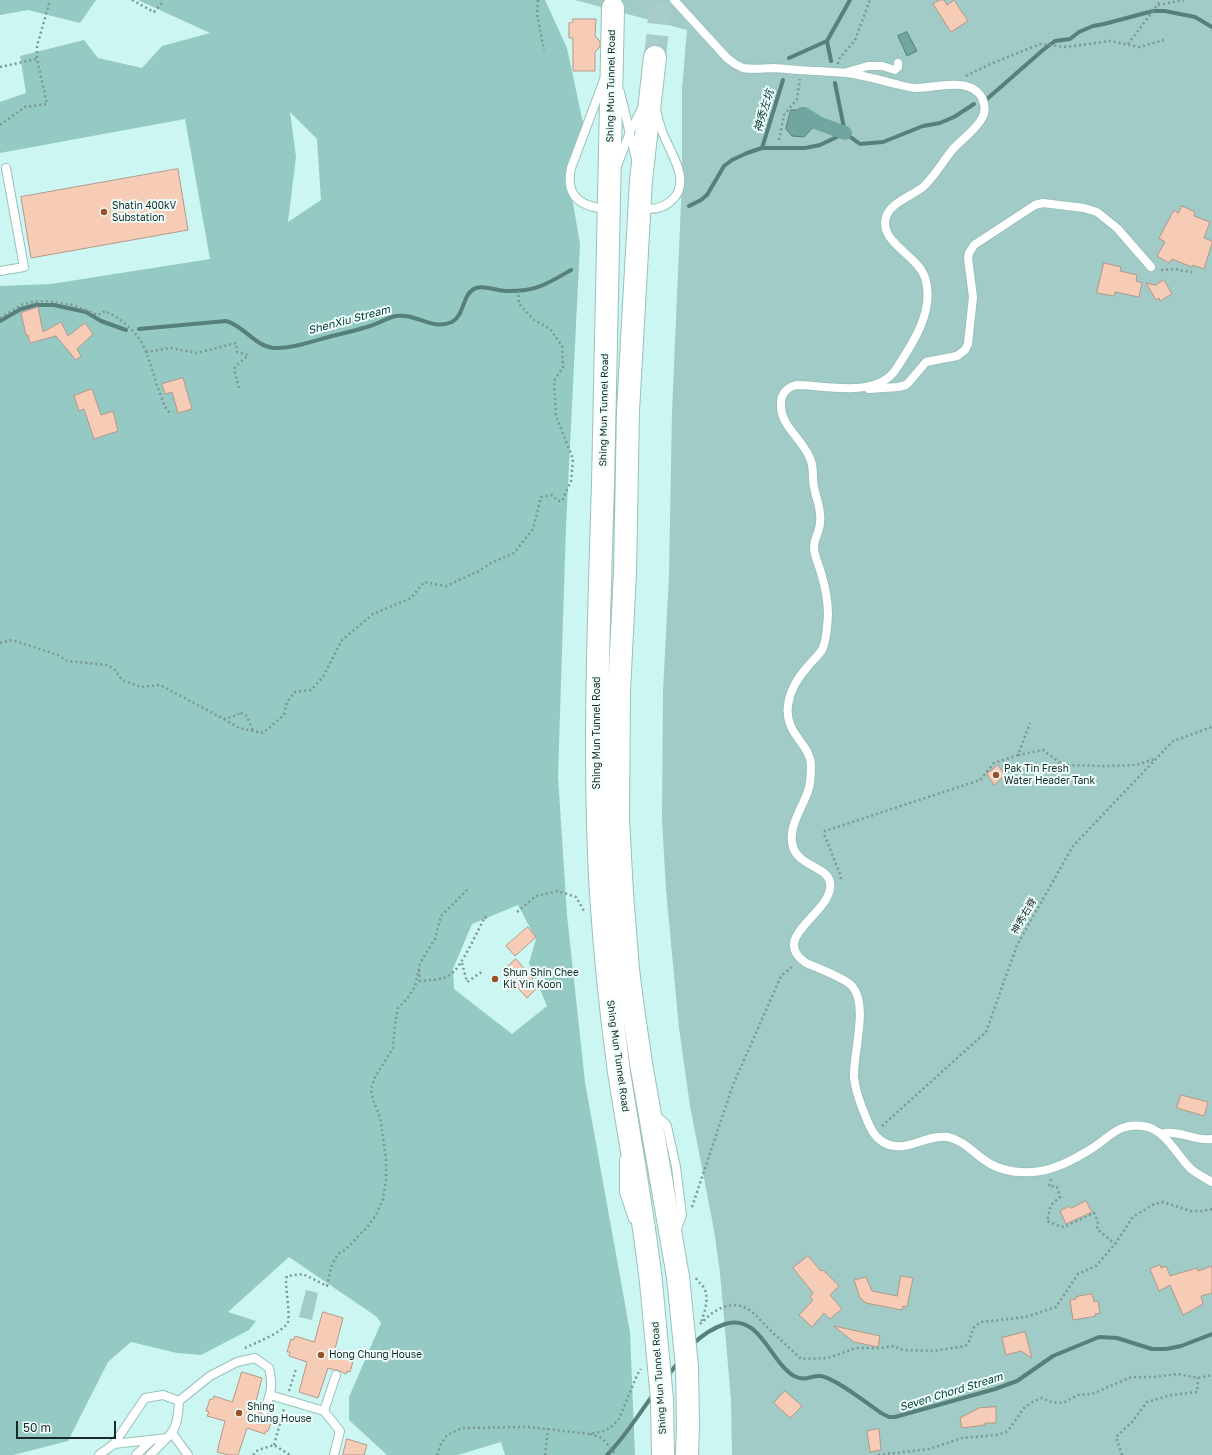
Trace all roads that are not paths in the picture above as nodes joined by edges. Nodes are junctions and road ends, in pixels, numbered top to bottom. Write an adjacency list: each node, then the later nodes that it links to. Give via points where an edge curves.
1 (674, 0): 6 (lane, via 735,64 750,69)
2 (613, 8): 4 (highway, Shing Mun Tunnel Road)
3 (655, 57): 7 (highway, Shing Mun Tunnel Road)
4 (611, 61): 8 (lane); 11 (highway, Shing Mun Tunnel Road); 12 (lane, via 569,179 570,188 578,200)
5 (898, 63): 6 (lane, via 895,70 882,66 868,66)
6 (846, 73): 16 (lane, via 917,88 966,86 977,92 984,104 983,117 926,184 890,210 885,221 890,238 914,260 924,275 927,294 923,320 892,375 878,384)
7 (651, 92): 8 (lane); 10 (highway, Shing Mun Tunnel Road); 13 (lane, via 681,180 680,189 672,201 658,208)
8 (630, 132): 10 (lane); 11 (lane)
9 (6, 168): 15 (lane, via 24,267)
10 (642, 180): 34 (highway, Shing Mun Tunnel Road, bridge, via 628,411 618,782 628,969 672,1239 686,1275)
11 (610, 186): 33 (highway, Shing Mun Tunnel Road, bridge, via 597,696 597,796 601,892 607,978 651,1282 662,1400)
12 (598, 208)
13 (649, 209)
14 (1151, 267): 16 (lane, via 1117,228 1097,212 1043,203 1035,205 974,246 969,253 973,298 970,340 965,350 957,356 926,362 904,386 872,389)
15 (0, 271)
16 (859, 387): 17 (lane, via 792,386 783,393 780,405 784,419 812,464 821,515 814,548 828,610 824,645 799,677 793,688 788,711 790,723 808,753 811,764 809,789 794,825 792,842 797,856 826,874 830,886 822,906 800,930 795,939 794,949 800,959 849,983 856,992 860,1014 854,1063 855,1083 861,1106 874,1133 884,1142 897,1146 948,1138 962,1143 991,1165 1030,1172 1041,1171 1072,1160 1126,1126 1148,1126)
17 (1161, 1134): 18 (lane, via 1176,1133 1205,1140); 19 (lane, via 1190,1168)
18 (1212, 1139)
19 (1212, 1182)
20 (336, 1375): 24 (lane)
21 (270, 1396): 22 (lane, via 272,1382 269,1368 255,1358 237,1362 210,1376); 23 (lane); 24 (lane)
22 (178, 1401): 25 (lane, via 178,1418); 27 (lane, via 163,1395 145,1398)
23 (265, 1410)
24 (324, 1411): 32 (lane, via 340,1431)
25 (170, 1436): 26 (lane); 30 (lane); 31 (lane)
26 (152, 1440): 27 (lane); 29 (lane)
27 (114, 1444): 28 (lane)
28 (99, 1455)
29 (136, 1455)
30 (150, 1455)
31 (188, 1455)
32 (334, 1455)
33 (663, 1455)
34 (687, 1455)

